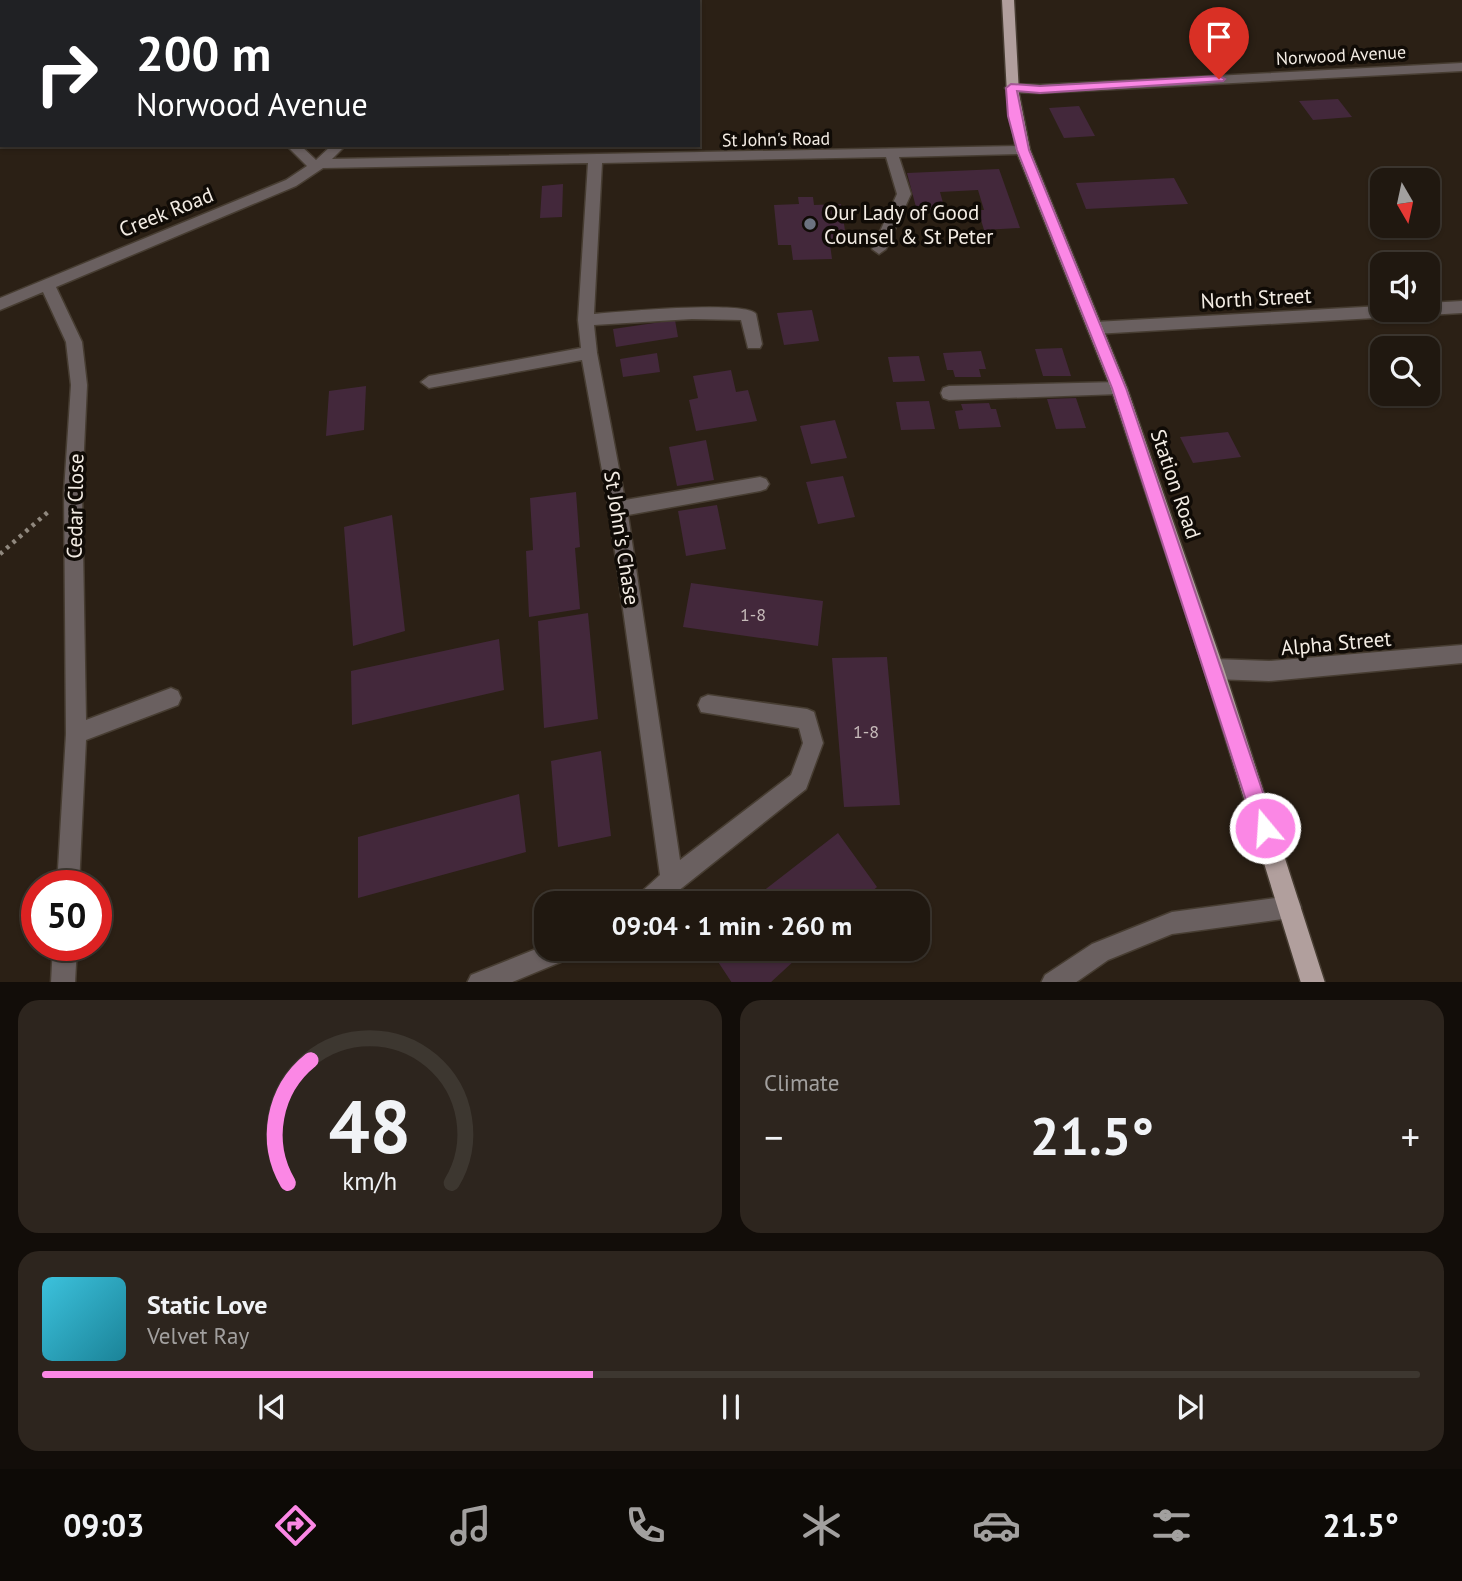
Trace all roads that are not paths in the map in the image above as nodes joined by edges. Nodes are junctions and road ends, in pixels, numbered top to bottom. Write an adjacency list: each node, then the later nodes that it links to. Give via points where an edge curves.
1 (1008, 0): 3 (main road, Station Road)
2 (1462, 68): 3 (street, Norwood Avenue)
3 (1011, 88): 6 (main road, Station Road)
4 (294, 147): 9 (street)
5 (338, 147): 9 (street, Creek Road)
6 (1023, 150): 7 (street, St John's Road); 17 (main road, Station Road)
7 (891, 153): 8 (street, St John's Road); 10 (street, via 904,194)
8 (595, 160): 9 (street, St John's Road); 16 (street, St John's Chase)
9 (318, 166): 11 (street, Creek Road, via 274,191)
10 (878, 249)
11 (47, 284): 12 (street, Creek Road); 29 (street, Cedar Close, via 74,342 79,385 73,491)
12 (0, 304)
13 (1462, 307): 14 (street)
14 (1440, 308)
15 (1370, 313): 17 (street, North Street)
16 (586, 320): 18 (street, via 748,314); 19 (street, St John's Chase)
17 (1096, 328): 21 (main road, Station Road)
18 (754, 344)
19 (589, 353): 20 (street); 24 (street, St John's Chase)
20 (429, 382)
21 (1119, 388): 22 (street); 26 (main road, Station Road)
22 (949, 393)
23 (760, 484): 24 (street)
24 (618, 509): 31 (street, St John's Chase)
25 (1462, 654): 26 (street, Alpha Street, via 1269,671)
26 (1214, 669): 33 (main road, Station Road)
27 (172, 698): 29 (street)
28 (708, 705): 31 (street, via 807,719 813,743 799,782)
29 (76, 734): 30 (street, Cedar Close)
30 (69, 870)
31 (672, 880): 32 (street)
32 (660, 891)
33 (1290, 907): 38 (street, via 1172,923 1100,952); 39 (main road, Station Road)
34 (64, 961): 36 (street)
35 (534, 961): 37 (street)
36 (63, 982)
37 (479, 982)
38 (1053, 982)
39 (1313, 982)

